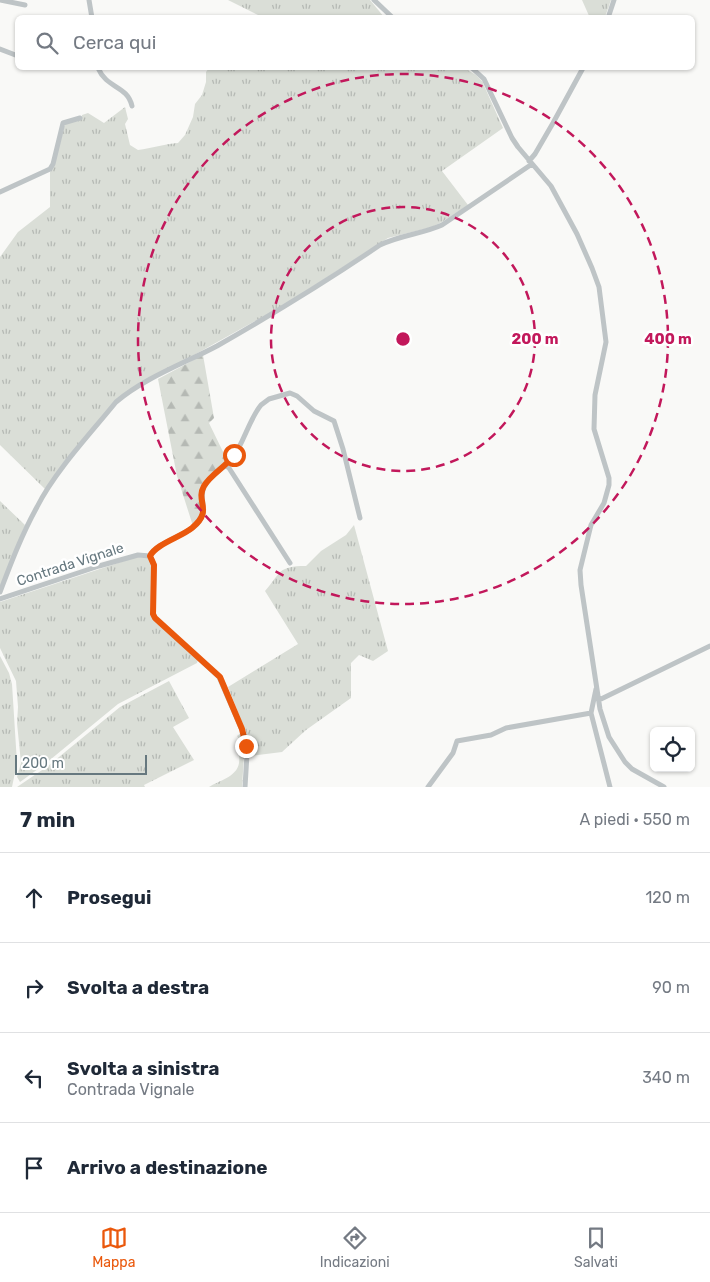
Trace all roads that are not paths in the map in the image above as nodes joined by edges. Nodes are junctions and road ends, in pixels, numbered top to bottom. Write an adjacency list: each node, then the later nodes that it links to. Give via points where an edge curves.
1 (0, 0): 5 (street)
2 (89, 0): 6 (street)
3 (374, 0): 7 (street)
4 (614, 0): 8 (street)
5 (25, 5)
6 (92, 15)
7 (390, 15)
8 (609, 15)
9 (0, 49): 10 (street)
10 (15, 55)
11 (99, 70): 14 (street, via 107,81 127,94)
12 (474, 70): 16 (street, via 484,79 512,138)
13 (582, 70): 16 (street)
14 (132, 106)
15 (80, 118): 17 (street, via 63,123 50,169)
16 (530, 162): 22 (street, via 442,225 380,245 295,301 125,395 111,408 47,490 23,536); 25 (street, via 552,186 585,251 599,287 604,325 606,342 595,395 594,429 609,485 591,525 580,570)
17 (0, 192)
18 (225, 465): 19 (street, via 265,402 286,393 294,394 314,411 334,421); 20 (street, via 205,485 202,497 204,512 199,522 154,550); 21 (street)
19 (360, 518)
20 (150, 556): 23 (street, Contrada Vignale, via 138,555 106,563); 28 (street, via 154,565 155,618 220,677 242,729 246,754)
21 (290, 563)
22 (0, 592)
23 (0, 599)
24 (710, 646): 26 (street)
25 (597, 689): 26 (street); 27 (street)
26 (599, 700): 31 (street, via 610,738 625,762 637,773)
27 (591, 713): 29 (street, via 506,728 491,735 457,741 453,753); 30 (street)
28 (244, 787)
29 (428, 787)
30 (610, 787)
31 (664, 787)

